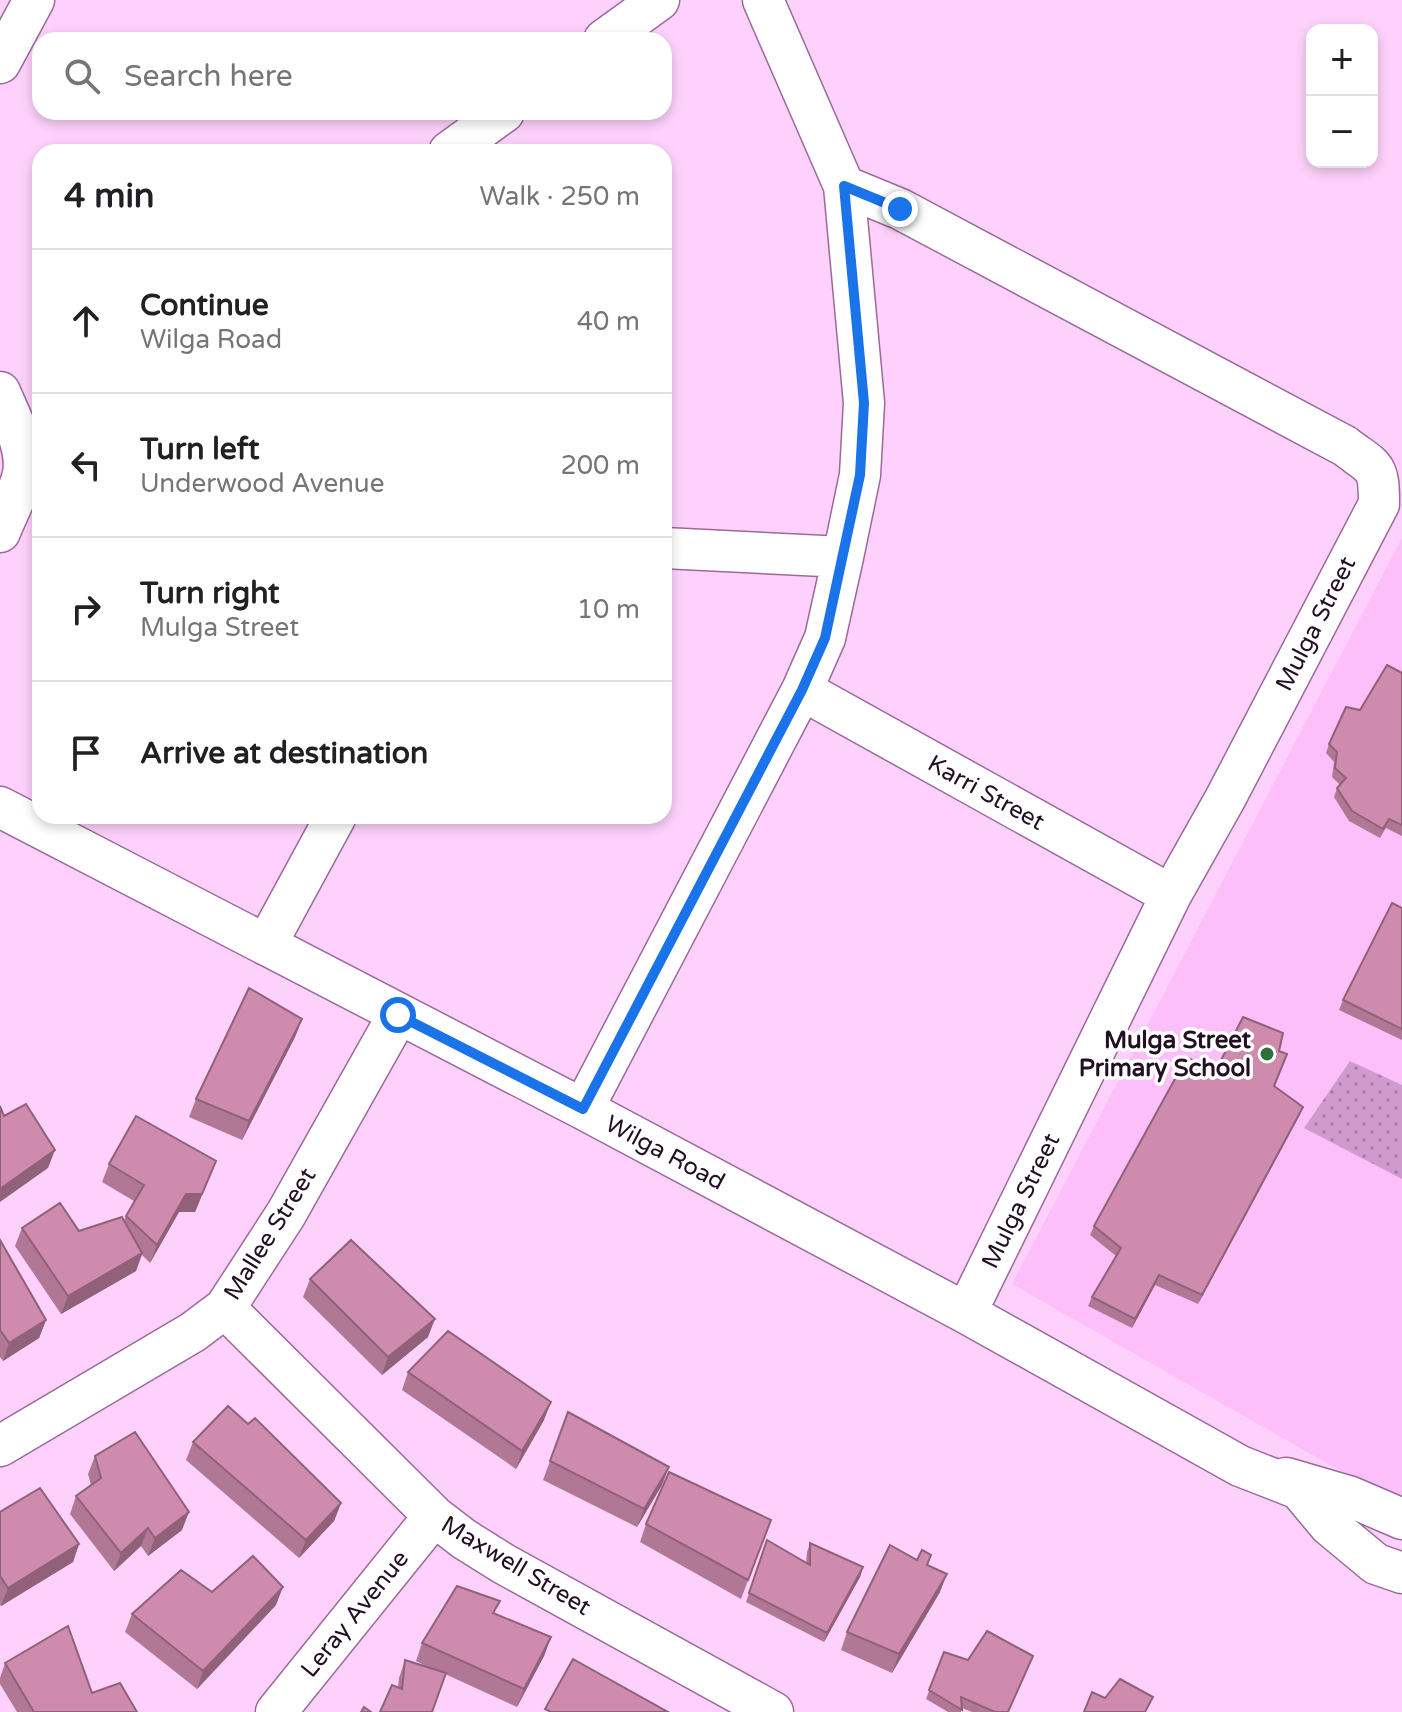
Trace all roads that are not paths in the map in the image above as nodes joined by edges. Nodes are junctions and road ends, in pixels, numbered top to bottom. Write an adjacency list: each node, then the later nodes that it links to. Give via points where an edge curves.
1 (34, 0): 5 (street)
2 (659, 0): 4 (street)
3 (763, 0): 8 (street)
4 (615, 32)
5 (0, 63)
6 (493, 120): 7 (street)
7 (460, 144)
8 (844, 186): 11 (street, Mulga Street, via 900,209); 14 (street, via 864,403 860,475)
9 (0, 392): 10 (street)
10 (32, 453): 12 (street)
11 (1389, 465): 20 (street, Mulga Street, via 1379,477 1379,504)
12 (0, 532)
13 (672, 548): 14 (street)
14 (843, 557): 15 (street, via 825,638)
15 (802, 690): 20 (street, Karri Street); 23 (street)
16 (0, 807): 17 (street, Wilga Road)
17 (32, 824)
18 (33, 824): 21 (street, Wilga Road)
19 (332, 824): 21 (street)
20 (1171, 895): 25 (street, Mulga Street)
21 (266, 945): 22 (street, Wilga Road)
22 (398, 1015): 23 (street, Wilga Road); 24 (street, Mallee Street, via 286,1214)
23 (583, 1109): 25 (street, Wilga Road)
24 (225, 1308): 26 (street, Mallee Street); 28 (street, Maxwell Street)
25 (966, 1313): 27 (street, Wilga Road)
26 (0, 1446)
27 (1240, 1466): 29 (street, via 1351,1497); 30 (street, via 1299,1489 1329,1525 1376,1564)
28 (434, 1516): 31 (street, Leray Avenue); 32 (street, Maxwell Street, via 526,1577)
29 (1402, 1519)
30 (1402, 1573)
31 (276, 1712)
32 (773, 1712)

